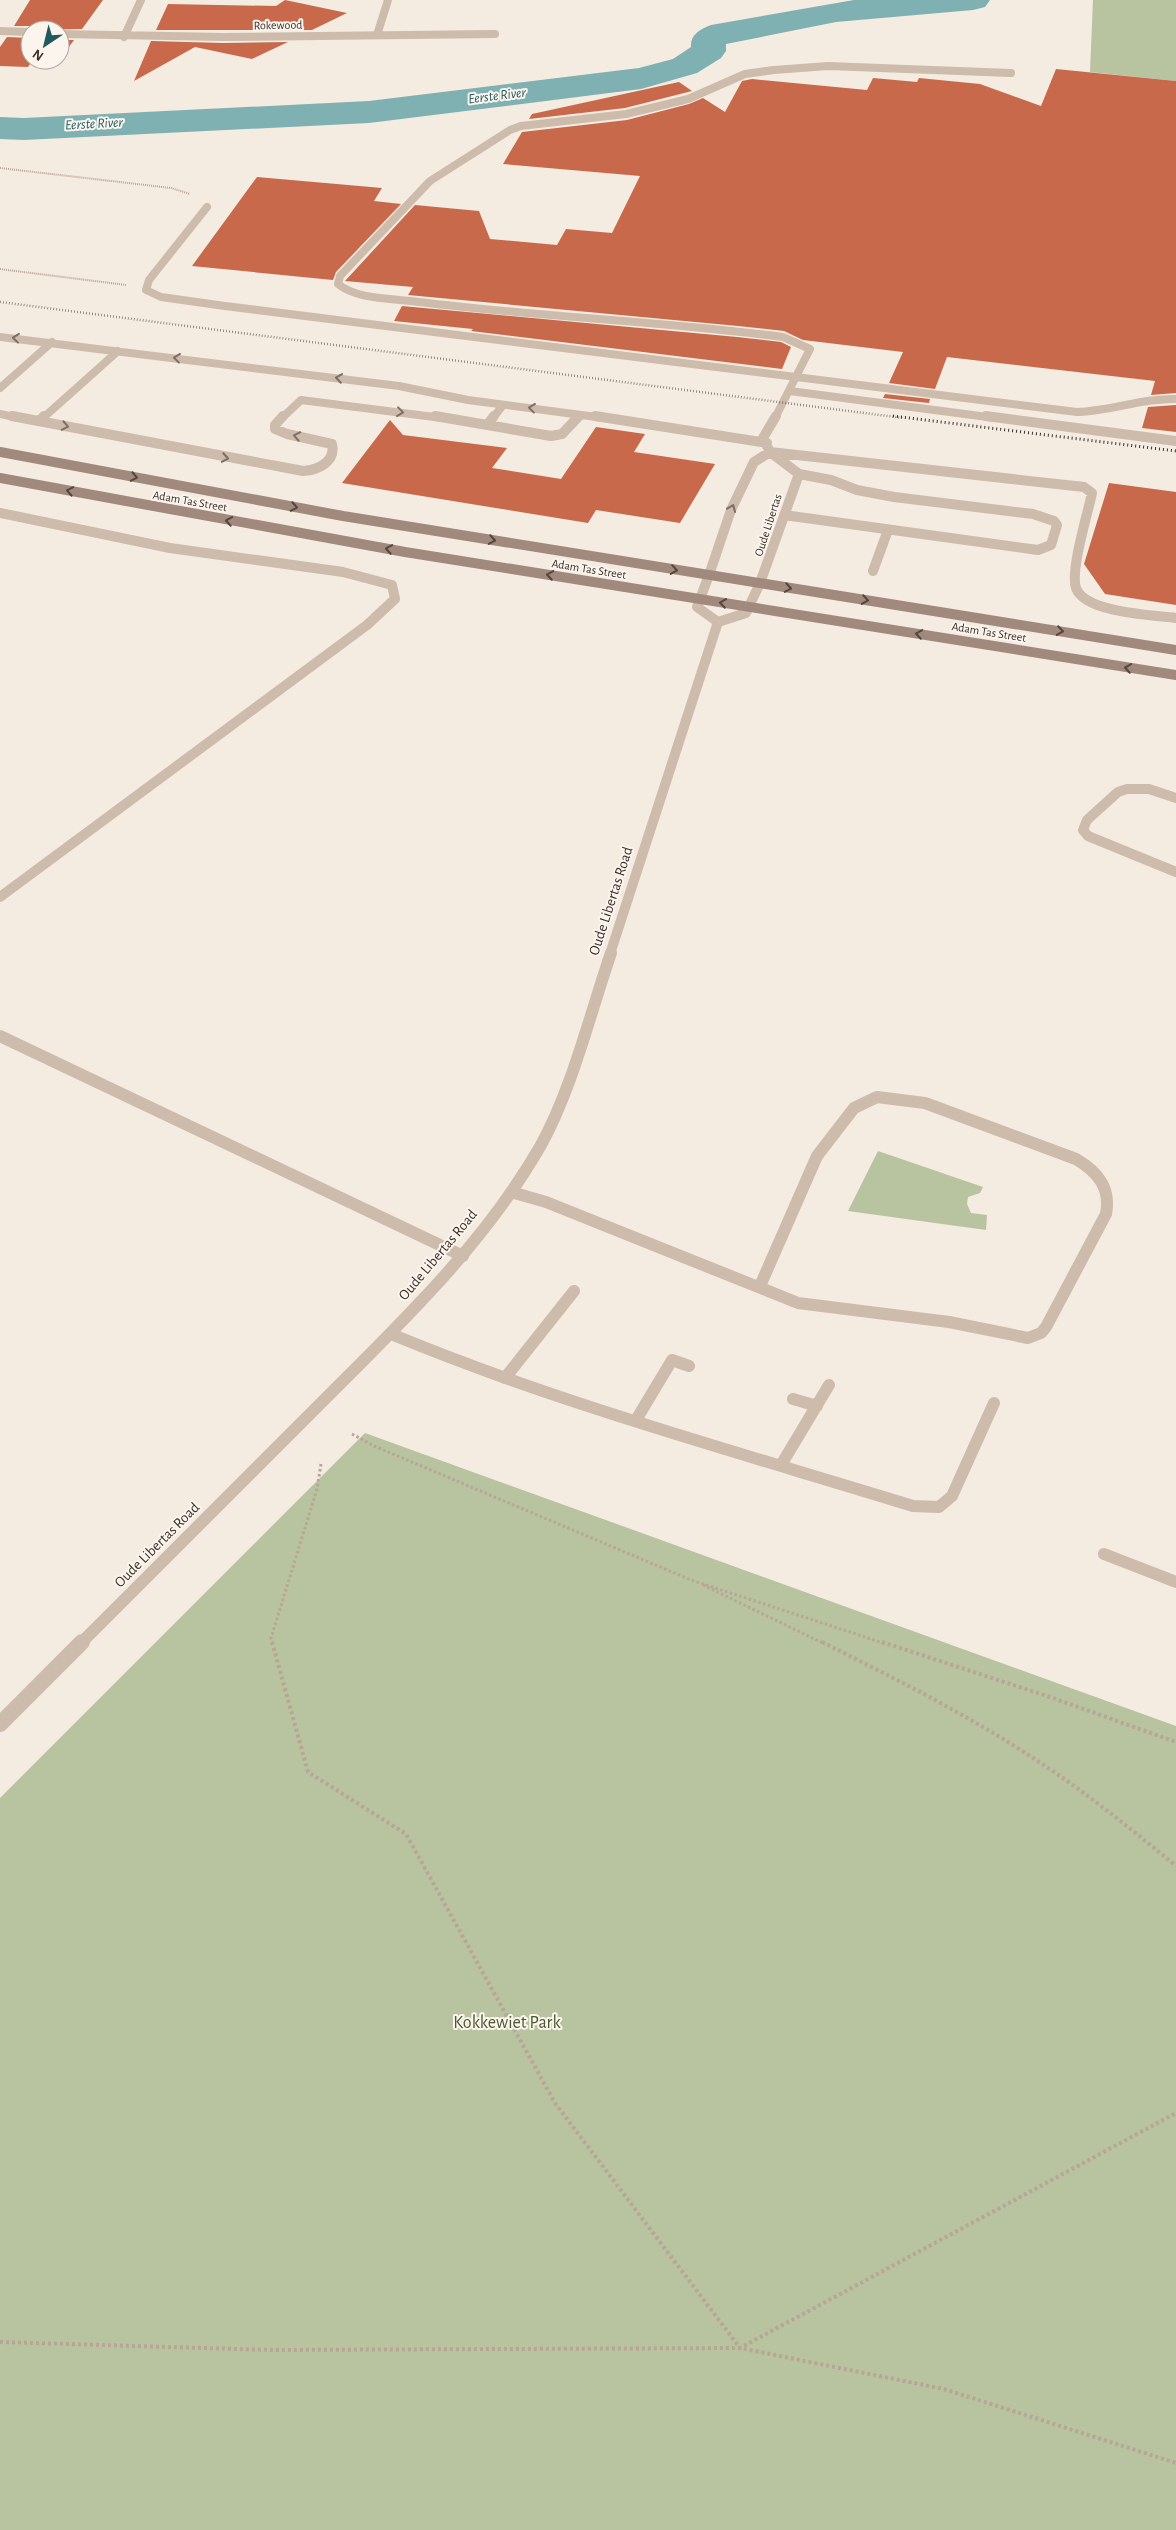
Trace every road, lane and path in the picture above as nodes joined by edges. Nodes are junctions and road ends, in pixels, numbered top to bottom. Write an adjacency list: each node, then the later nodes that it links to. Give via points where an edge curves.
1 (141, 0): 8 (street)
2 (388, 0): 7 (street)
3 (0, 31): 4 (street)
4 (20, 32)
5 (70, 34): 8 (street, Rokewood)
6 (495, 34): 7 (street, Rokewood)
7 (377, 35): 8 (street, Rokewood)
8 (124, 36)
9 (1011, 73): 17 (street, via 828,66 774,70 745,74 688,99 626,114 521,126 430,181 340,276 338,284 345,290 360,294 445,305 783,337 810,349)
10 (0, 168): 11 (path, via 171,188 193,194 204,200)
11 (207, 207): 13 (street, via 149,280)
12 (0, 269): 13 (path)
13 (147, 288): 17 (street, via 162,297 225,306)
14 (0, 337): 15 (street, one-way to 14)
15 (52, 342): 16 (street); 18 (street)
16 (118, 350): 22 (street, one-way to 16, via 389,385); 25 (street)
17 (797, 377): 19 (street); 20 (street, via 1077,412 1101,411 1143,400)
18 (0, 388)
19 (790, 391): 27 (street); 28 (street, via 764,438)
20 (1176, 399)
21 (502, 405): 22 (street); 24 (street, one-way to 21); 26 (street)
22 (441, 406): 25 (street, one-way to 22, via 292,470 312,471 323,466 334,447 276,429 275,425 296,402); 26 (street)
23 (0, 414): 25 (street)
24 (580, 415): 26 (street, via 556,436); 28 (street)
25 (39, 421)
26 (487, 425)
27 (1176, 441)
28 (768, 447): 30 (street); 36 (street, one-way to 28, via 731,510 754,462); 40 (street, via 1084,487 1092,494 1076,572 1077,590 1087,602 1104,607)
29 (0, 452): 36 (main road, Adam Tas Street, one-way to 36, via 343,516)
30 (798, 474): 33 (street, Oude Libertas); 34 (street, via 894,497 1033,514 1057,525 1052,545 1038,550)
31 (0, 478): 38 (main road, Adam Tas Street, one-way to 31, via 396,551)
32 (0, 512): 46 (street, via 193,552 360,574 392,585 395,600 367,625)
33 (784, 516): 34 (street); 37 (street, Oude Libertas)
34 (888, 530): 35 (street)
35 (873, 572)
36 (709, 575): 37 (main road, Adam Tas Street); 38 (street)
37 (760, 583): 39 (street, Oude Libertas); 42 (main road, Adam Tas Street, one-way to 42)
38 (700, 600): 39 (main road, Adam Tas Street, one-way to 38); 41 (street, via 698,607)
39 (749, 607): 41 (street, via 746,613); 43 (main road, Adam Tas Street, one-way to 39)
40 (1176, 618)
41 (718, 622): 48 (street, Oude Libertas Road, via 567,1084 540,1146)
42 (1176, 650)
43 (1176, 676)
44 (1176, 798): 45 (street, via 1148,789 1118,792 1087,820 1083,830 1088,836)
45 (1176, 872)
46 (0, 897)
47 (0, 1036): 49 (street)
48 (511, 1192): 49 (street, Oude Libertas Road); 50 (street, via 546,1202)
49 (463, 1256): 52 (street, Oude Libertas Road)
50 (760, 1286): 50 (street, via 811,1306 949,1322 1028,1338 1041,1333 1052,1316 1106,1214 1108,1189 1097,1173 1076,1159 925,1103 877,1097 854,1108 817,1156)
51 (574, 1291): 54 (street)
52 (390, 1334): 54 (street); 66 (street, Oude Libertas Road)
53 (689, 1366): 59 (street, via 672,1360)
54 (505, 1378): 59 (street)
55 (829, 1385): 58 (street)
56 (793, 1399): 58 (street)
57 (994, 1403): 62 (street, via 952,1496 939,1507 914,1506)
58 (817, 1406): 62 (street)
59 (636, 1420): 62 (street)
60 (352, 1434): 64 (path)
61 (321, 1464): 71 (path, via 317,1489 271,1638 308,1772 406,1834 555,2103)
62 (781, 1465)
63 (1104, 1554): 65 (street)
64 (691, 1580): 67 (path, via 1053,1698); 68 (path, via 872,1666 985,1728 1107,1809)
65 (1176, 1582)
66 (0, 1724)
67 (1176, 1742)
68 (1176, 1866)
69 (1176, 2114): 71 (path)
70 (0, 2342): 71 (path, via 272,2350)
71 (740, 2348): 72 (path, via 944,2389)
72 (1176, 2464)

